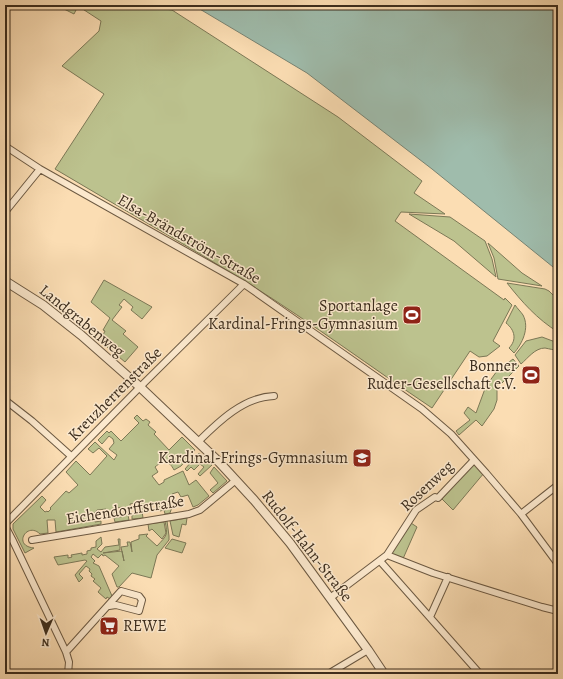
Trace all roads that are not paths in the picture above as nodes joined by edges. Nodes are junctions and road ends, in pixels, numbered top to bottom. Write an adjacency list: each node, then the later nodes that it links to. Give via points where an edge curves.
1 (5, 146): 2 (street, Elsa-Brändström-Straße)
2 (40, 168): 3 (street); 5 (street, Elsa-Brändström-Straße)
3 (6, 210)
4 (5, 281): 6 (street, Landgrabenweg, via 56,314)
5 (244, 284): 6 (street, Kreuzherrenstraße); 11 (street, Elsa-Brändström-Straße, via 422,409 451,434)
6 (140, 386): 9 (street, Rudolf-Hahn-Straße); 10 (street, Kreuzherrenstraße)
7 (274, 396): 9 (street, via 264,396 238,409 216,424)
8 (5, 400): 10 (street)
9 (198, 442): 12 (street, Rudolf-Hahn-Straße)
10 (71, 456): 15 (street, Kreuzherrenstraße)
11 (474, 460): 14 (street, Elsa-Brändström-Straße); 17 (street, Rosenweg, via 438,498 435,497 416,510)
12 (236, 480): 16 (street, Eichendorffstraße, via 200,510 189,514); 21 (street, Rudolf-Hahn-Straße, via 290,543)
13 (558, 485): 14 (street)
14 (521, 514): 19 (street, Elsa-Brändström-Straße)
15 (5, 525): 26 (street)
16 (32, 540)
17 (387, 555): 18 (street, Rosenweg); 20 (street)
18 (380, 561): 21 (street, Rosenweg); 24 (street)
19 (558, 564)
20 (448, 577): 23 (street); 24 (street)
21 (330, 598): 25 (street, Rudolf-Hahn-Straße)
22 (109, 606): 22 (street, via 121,591 139,596 142,600 139,611 116,605); 26 (street)
23 (558, 611)
24 (430, 617): 30 (street)
25 (368, 650): 28 (street); 29 (street, Rudolf-Hahn-Straße)
26 (66, 652): 27 (street, via 69,662)
27 (68, 674)
28 (328, 674)
29 (384, 674)
30 (480, 674)

